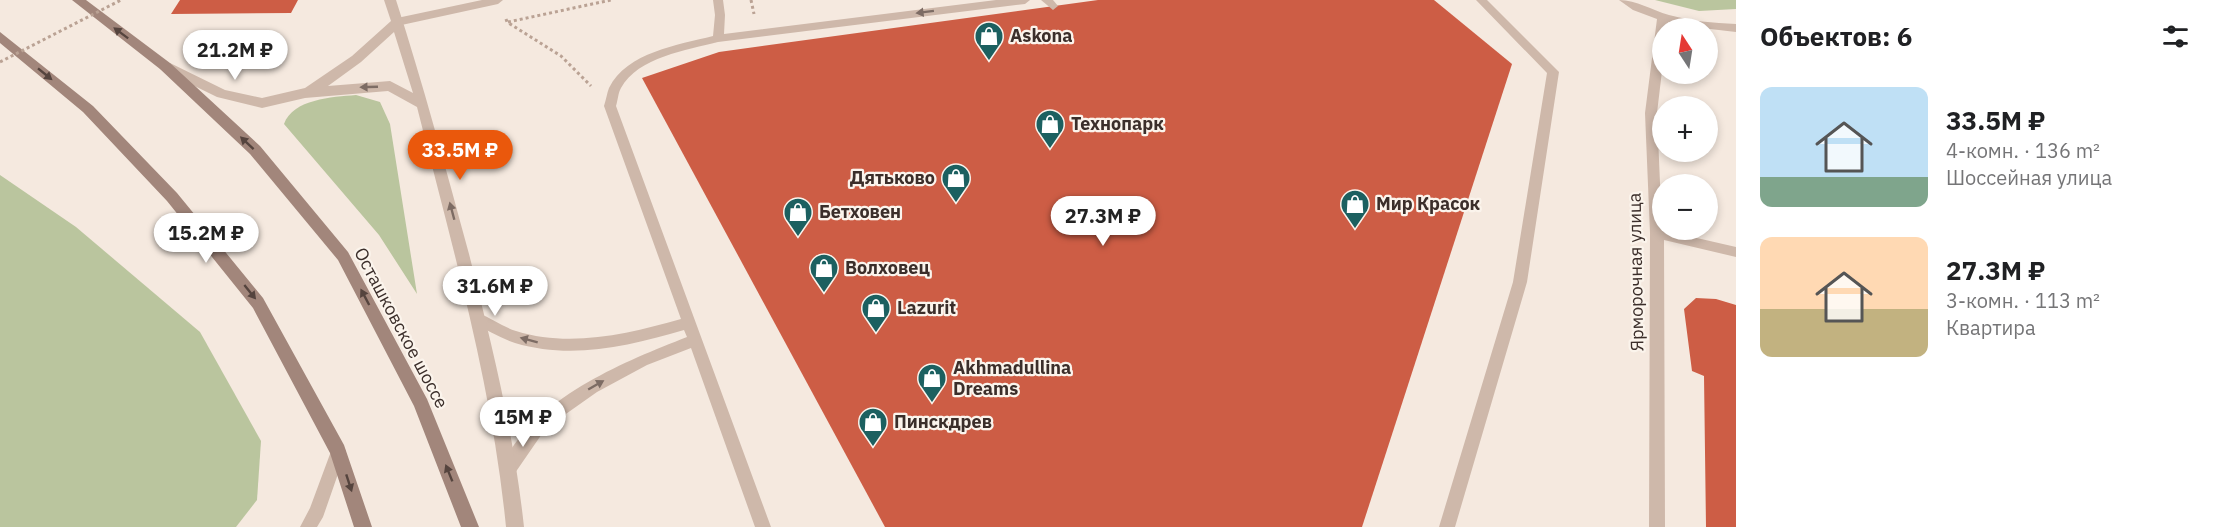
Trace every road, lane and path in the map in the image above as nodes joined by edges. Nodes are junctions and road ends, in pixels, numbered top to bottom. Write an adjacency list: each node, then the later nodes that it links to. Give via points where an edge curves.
1 (78, 0): 16 (main road, Осташковское шоссе, one-way to 1)
2 (121, 0): 15 (path, bridge)
3 (390, 0): 11 (street)
4 (498, 0): 11 (lane)
5 (611, 0): 19 (path, via 507,22 561,56)
6 (718, 0): 14 (lane)
7 (1025, 0): 14 (lane, one-way to 14)
8 (1481, 0): 34 (lane, via 1553,72 1520,282)
9 (1624, 0): 10 (lane)
10 (1663, 17): 12 (lane, via 1701,26); 20 (lane, Ярморочная улица, via 1651,113)
11 (397, 22): 17 (street, via 342,72); 18 (street)
12 (1736, 28)
13 (0, 36): 27 (main road, one-way to 27, via 88,109 187,215 258,303)
14 (718, 38): 19 (lane, via 656,56 628,71 615,88)
15 (0, 62)
16 (165, 66): 17 (street, via 222,94 262,103); 31 (main road, Осташковское шоссе, one-way to 16, via 421,404 343,256 255,150)
17 (305, 93): 18 (street, one-way to 17, via 390,86)
18 (423, 104): 24 (street, one-way to 18)
19 (610, 106): 25 (lane)
20 (1654, 174)
21 (1657, 240): 35 (lane, Ярморочная улица)
22 (1686, 240): 23 (lane)
23 (1736, 252)
24 (478, 319): 25 (lane, one-way to 24, via 628,340 577,346 530,341); 28 (street)
25 (689, 323): 26 (lane)
26 (695, 340): 28 (lane, one-way to 26, via 542,423 592,387); 33 (lane)
27 (338, 451): 29 (lane); 30 (main road, one-way to 30)
28 (509, 468): 32 (street)
29 (308, 527)
30 (363, 527)
31 (470, 527)
32 (515, 527)
33 (763, 527)
34 (1447, 527)
35 (1657, 527)

